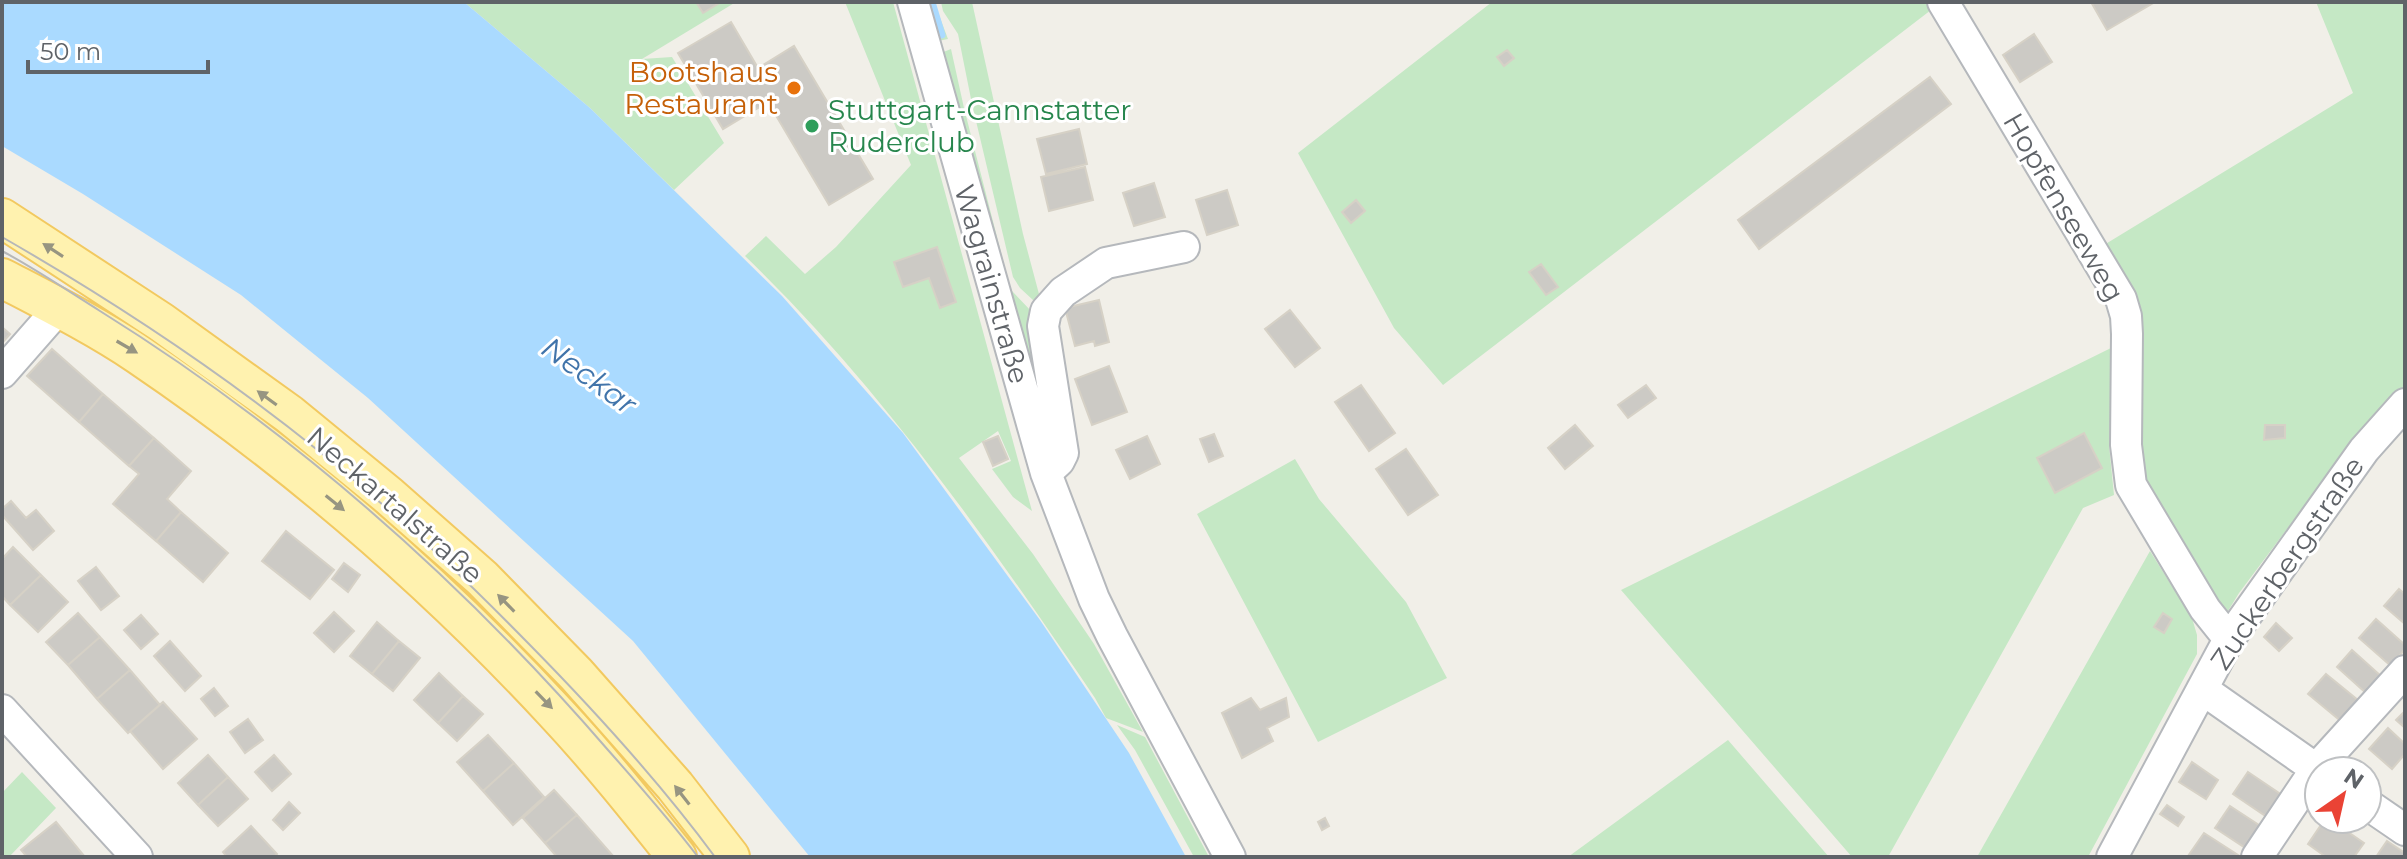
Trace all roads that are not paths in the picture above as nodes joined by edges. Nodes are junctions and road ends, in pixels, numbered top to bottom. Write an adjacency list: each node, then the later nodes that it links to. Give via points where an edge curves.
1 (913, 2): 9 (street, Wagrainstraße)
2 (1943, 2): 10 (street, Hopfenseeweg, via 2121,299 2127,334 2131,485 2205,609)
3 (2, 218): 21 (main road, Neckartalstraße, one-way to 3, via 576,674 482,578 389,496 289,414 161,322)
4 (1184, 247): 9 (street, Wagrainstraße, via 1106,263 1063,292 1046,311 1043,326 1063,453)
5 (2, 278): 6 (main road, Neckartalstraße)
6 (59, 308): 7 (street); 20 (main road, Neckartalstraße, one-way to 20, via 149,362 255,438 366,529 453,607 557,714)
7 (2, 373)
8 (2405, 404): 10 (street, Zuckerbergstraße, via 2364,450)
9 (1046, 473): 22 (street, Wagrainstraße, via 1094,599)
10 (2229, 639): 12 (street, Zuckerbergstraße)
11 (2405, 671): 14 (street)
12 (2202, 689): 15 (street); 23 (street, Zuckerbergstraße)
13 (2, 710): 19 (street)
14 (2331, 755)
15 (2303, 760)
16 (2303, 791): 24 (street)
17 (2383, 815): 18 (street)
18 (2405, 830)
19 (137, 857)
20 (677, 857)
21 (730, 857)
22 (1230, 857)
23 (2112, 857)
24 (2257, 857)

